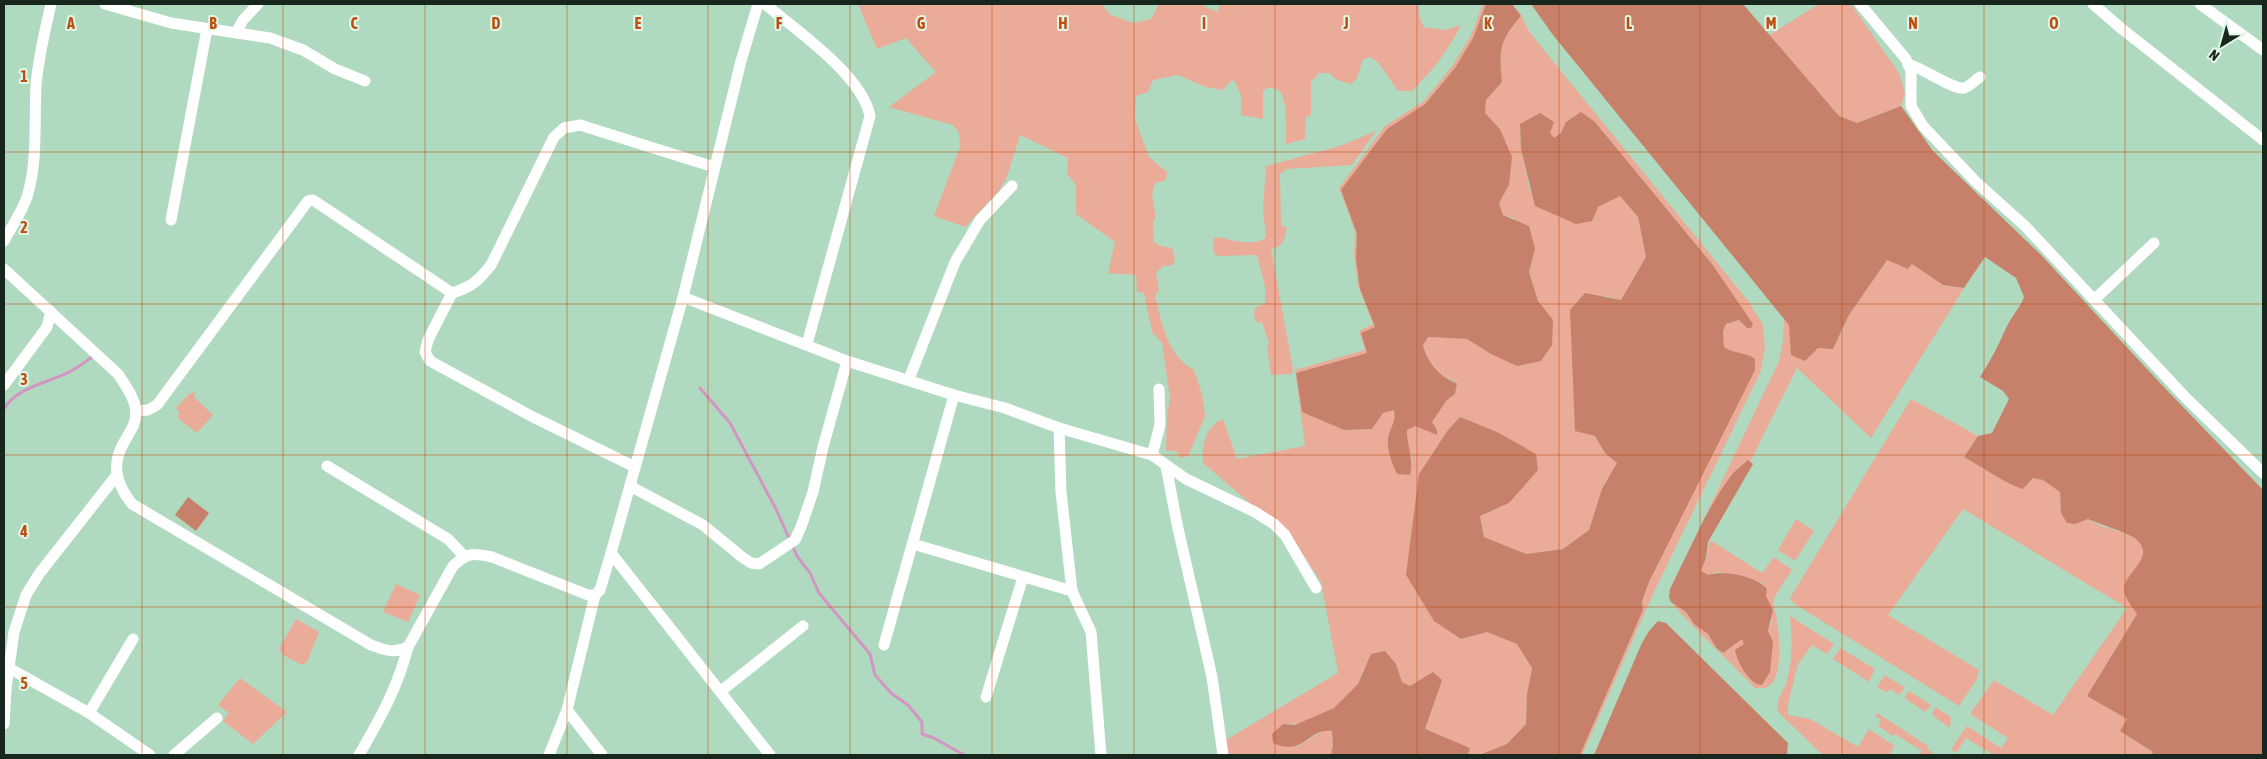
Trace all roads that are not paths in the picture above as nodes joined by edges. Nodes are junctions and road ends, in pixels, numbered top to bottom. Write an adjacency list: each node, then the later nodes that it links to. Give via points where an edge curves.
1 (51, 4): 19 (street, via 36,85 33,170 27,198)
2 (105, 4): 9 (street, via 171,23)
3 (258, 4): 10 (street)
4 (758, 4): 16 (street)
5 (765, 4): 26 (street, via 850,79 870,116)
6 (1860, 4): 12 (street)
7 (2093, 4): 15 (street)
8 (2200, 4): 11 (street)
9 (207, 29): 10 (street); 18 (street)
10 (236, 33): 14 (street, via 270,38 303,50)
11 (2263, 50)
12 (1908, 64): 13 (street, via 1957,88 1966,88); 24 (street, via 1911,106 1923,126 2025,226)
13 (1980, 77)
14 (365, 81)
15 (2263, 140)
16 (714, 167): 22 (street, via 580,125 564,128 554,137 491,265 468,288); 23 (street)
17 (1012, 186): 28 (street, via 980,220 956,262)
18 (171, 220)
19 (4, 241)
20 (2154, 242): 24 (street)
21 (4, 269): 25 (street)
22 (452, 293): 32 (street, via 313,200 308,201 157,404 148,410); 36 (street, via 428,340 425,352 430,361 533,417)
23 (683, 297): 26 (street); 36 (street)
24 (2094, 300): 38 (street, via 2186,398)
25 (51, 312): 29 (street, via 47,327); 32 (street, via 118,374 131,395)
26 (807, 344): 27 (street)
27 (847, 360): 28 (street); 40 (street, via 813,492 792,542 759,564 751,563 703,525)
28 (909, 379): 31 (street)
29 (4, 385)
30 (1159, 389): 34 (street, via 1160,425)
31 (954, 395): 33 (street, via 1005,408); 41 (street)
32 (136, 411): 39 (street, via 135,424 122,445)
33 (1058, 428): 34 (street); 46 (street)
34 (1152, 455): 37 (street)
35 (327, 466): 43 (street, via 448,539)
36 (635, 466): 40 (street)
37 (1166, 466): 45 (street, via 1274,524 1285,535); 67 (street, via 1212,677)
38 (2263, 473)
39 (116, 476): 49 (street, via 39,574); 52 (street, via 121,490 132,504 150,516 371,645 398,652)
40 (630, 486): 42 (street)
41 (912, 544): 44 (street); 51 (street)
42 (611, 553): 47 (street, via 600,590); 54 (street)
43 (464, 556): 47 (street, via 492,557); 52 (street, via 453,566)
44 (1022, 577): 46 (street); 55 (street)
45 (1316, 588)
46 (1072, 591): 66 (street, via 1090,632)
47 (595, 595): 56 (street)
48 (803, 626): 54 (street)
49 (9, 630): 53 (street)
50 (133, 639): 57 (street)
51 (884, 645)
52 (408, 646): 62 (street, via 397,685)
53 (9, 668): 57 (street); 59 (street)
54 (721, 691): 65 (street)
55 (986, 698)
56 (567, 710): 63 (street); 64 (street)
57 (89, 713): 60 (street)
58 (217, 718): 61 (street)
59 (4, 724)
60 (150, 755)
61 (174, 755)
62 (359, 755)
63 (549, 755)
64 (602, 755)
65 (770, 755)
66 (1101, 755)
67 (1223, 755)

